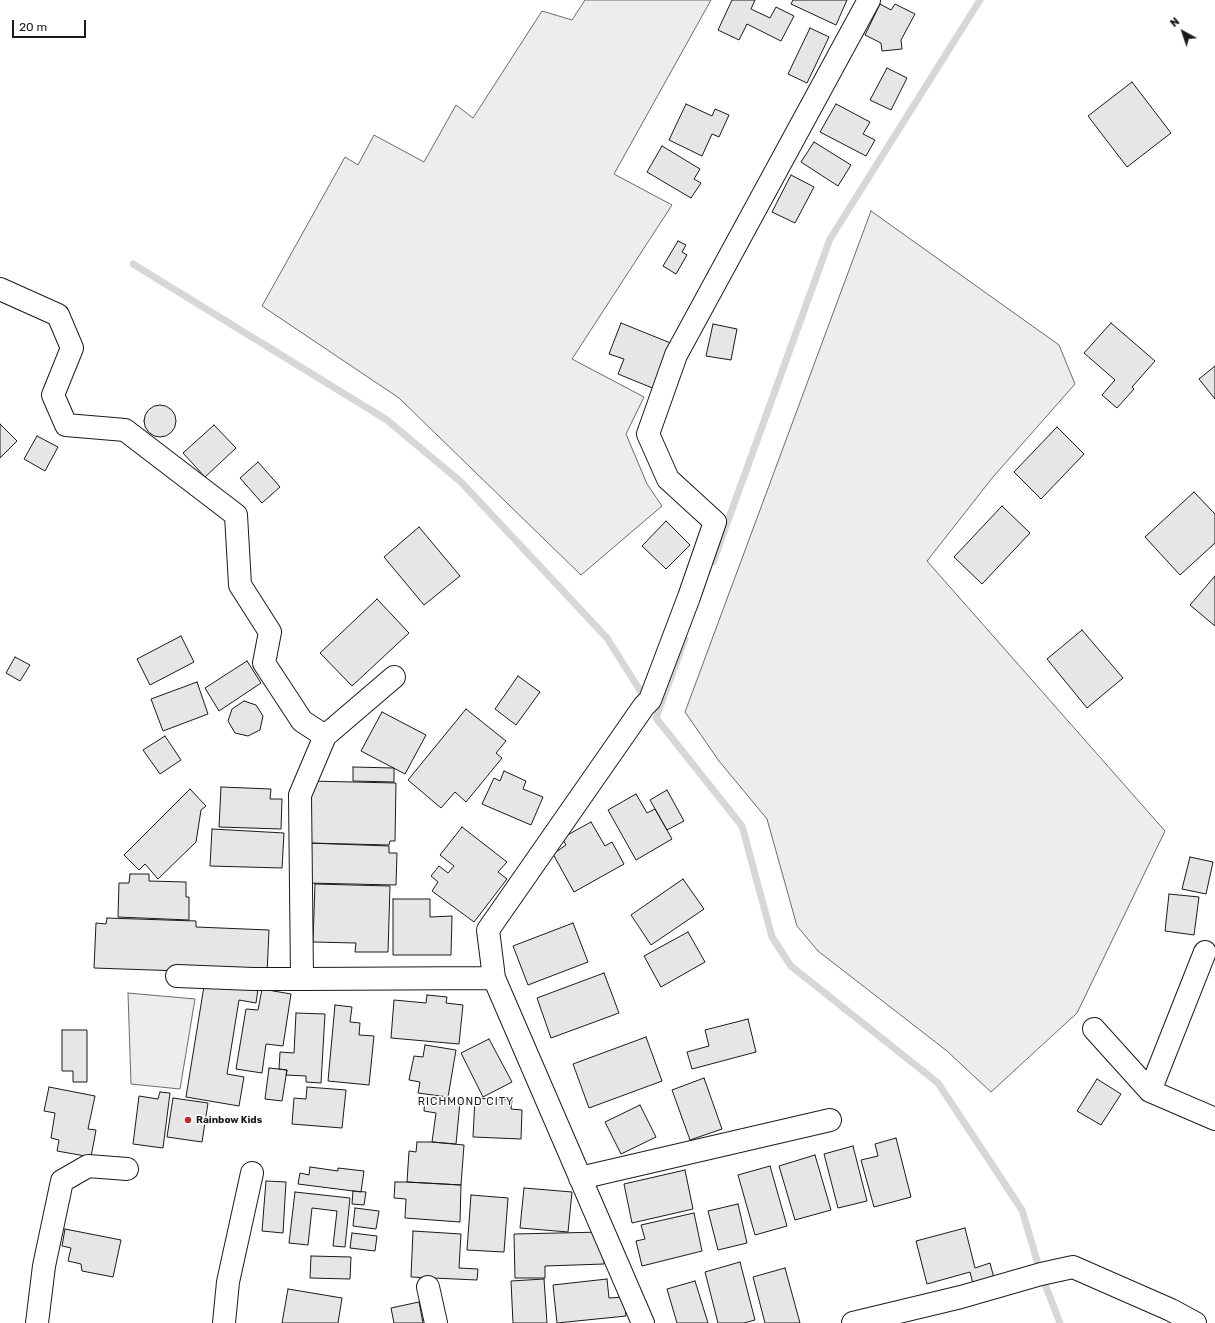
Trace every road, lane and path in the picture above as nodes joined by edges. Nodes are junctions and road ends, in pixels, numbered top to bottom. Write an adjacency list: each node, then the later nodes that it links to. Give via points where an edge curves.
1 (869, 0): 7 (street, via 676,355 648,434 668,479 716,522 690,597 647,703 488,930)
2 (0, 290): 4 (street, via 58,315 72,348 53,395 66,425 125,430 236,515 240,585 270,632 264,663 302,721)
3 (394, 677): 4 (street)
4 (325, 736): 8 (street, via 300,795)
5 (1205, 952): 10 (street)
6 (177, 976): 8 (street)
7 (494, 978): 8 (street); 15 (street)
8 (302, 979)
9 (1094, 1029): 10 (street)
10 (1150, 1091): 11 (street)
11 (1215, 1119)
12 (830, 1120): 15 (street)
13 (127, 1169): 17 (street, via 88,1166 62,1181 44,1266)
14 (252, 1172): 18 (street, via 228,1282)
15 (580, 1178): 20 (street)
16 (428, 1287): 19 (street)
17 (37, 1323)
18 (224, 1323)
19 (436, 1323)
20 (643, 1323)
21 (852, 1323): 22 (street, via 1073,1267)
22 (1195, 1323)

